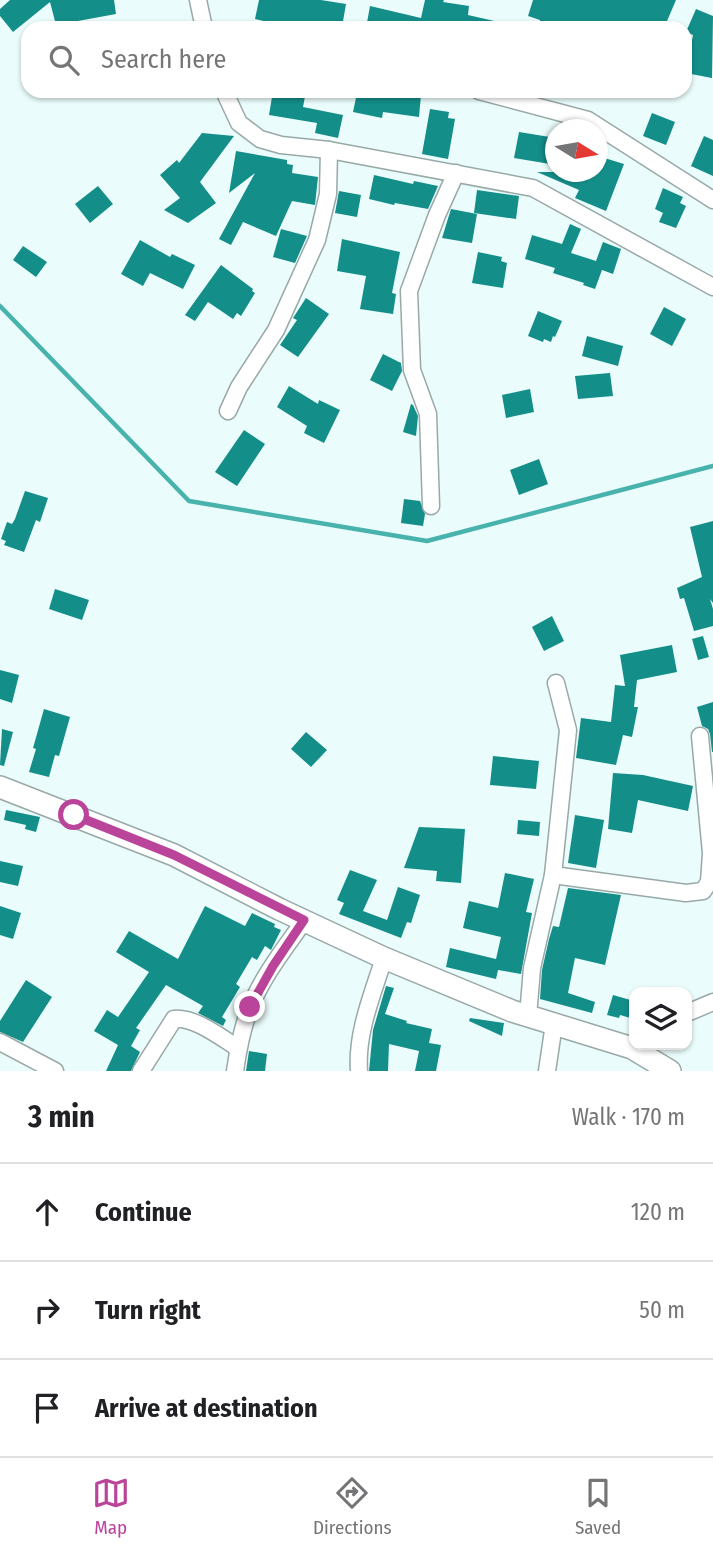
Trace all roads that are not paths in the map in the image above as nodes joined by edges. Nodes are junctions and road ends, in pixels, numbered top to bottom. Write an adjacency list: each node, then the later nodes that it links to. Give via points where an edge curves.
1 (198, 0): 2 (street)
2 (202, 21)
3 (227, 98): 5 (street, via 239,123 260,139)
4 (505, 98): 7 (street, via 588,120)
5 (329, 150): 6 (street); 9 (street, via 328,194 317,240 276,330)
6 (456, 173): 8 (street, via 533,188); 10 (street, via 409,291 412,370 428,414)
7 (713, 200)
8 (713, 287)
9 (228, 411)
10 (432, 506)
11 (556, 683): 14 (street, via 568,730)
12 (700, 736): 14 (street, via 711,853 709,882 703,891 686,893)
13 (0, 788): 15 (street, via 174,855)
14 (553, 875): 19 (street, via 532,968)
15 (304, 920): 16 (street); 23 (street, via 250,1007)
16 (384, 958): 19 (street); 28 (street, via 365,1019)
17 (713, 1002): 18 (street)
18 (692, 1011)
19 (528, 1016): 20 (street)
20 (554, 1024): 22 (street); 29 (street)
21 (0, 1042): 25 (street)
22 (629, 1046)
23 (238, 1048): 26 (street, via 178,1017); 27 (street)
24 (638, 1050): 30 (street)
25 (55, 1071)
26 (141, 1071)
27 (235, 1071)
28 (359, 1071)
29 (547, 1071)
30 (670, 1071)

